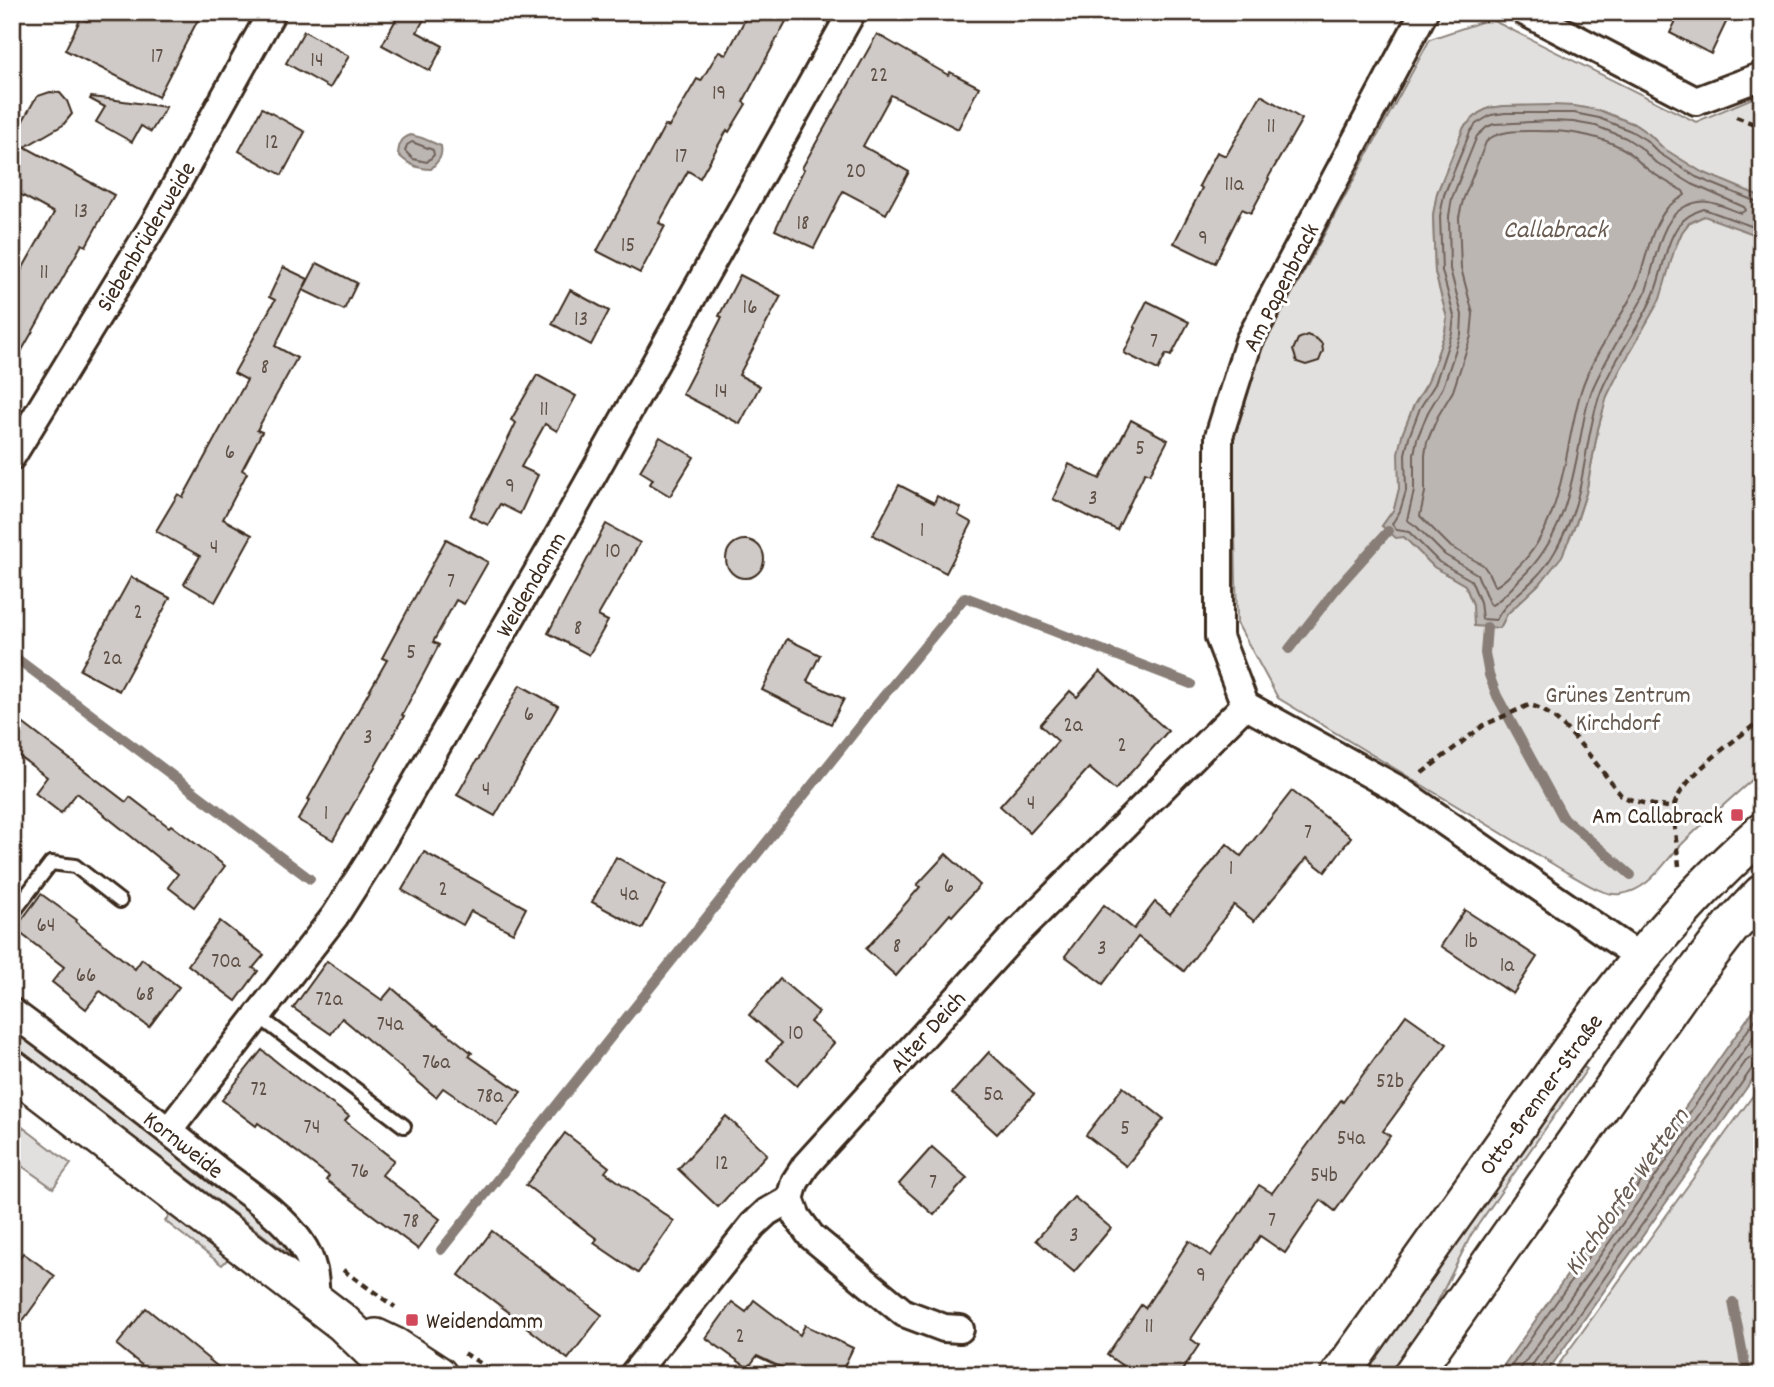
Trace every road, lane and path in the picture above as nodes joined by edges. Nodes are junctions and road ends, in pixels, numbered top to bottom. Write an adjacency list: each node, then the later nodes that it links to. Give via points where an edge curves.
1 (272, 12): 6 (street, Siebenbrüderweide, via 157,219)
2 (852, 12): 19 (street, Weidendamm, via 375,853 335,916)
3 (1424, 12): 7 (street, Am Papenbrack, via 1249,341 1219,436 1219,637)
4 (1525, 12): 5 (street, via 1696,101)
5 (1762, 76)
6 (12, 456)
7 (1245, 705): 9 (street); 23 (street, Alter Deich, via 1013,937 806,1165)
8 (1762, 719): 10 (path, via 1696,773)
9 (1399, 790): 10 (path, via 1484,725 1529,705 1545,710 1567,728 1620,795); 16 (street)
10 (1674, 808): 12 (path, via 1679,868)
11 (1762, 832): 16 (main road, Otto-Brenner-Straße, via 1702,888)
12 (1673, 875)
13 (1762, 894): 17 (main road)
14 (120, 901): 15 (lane, via 75,866 51,863)
15 (12, 915)
16 (1641, 958): 17 (main road); 29 (main road, Otto-Brenner-Straße, via 1594,1017)
17 (1683, 989): 30 (main road)
18 (12, 1012): 22 (street, Kornweide)
19 (257, 1015): 21 (lane); 22 (street, Weidendamm)
20 (12, 1069): 24 (main road, Kornweide)
21 (404, 1126)
22 (169, 1130): 24 (street, Kornweide, via 282,1221 299,1240)
23 (790, 1199): 25 (street, via 811,1236 904,1313); 28 (street, via 753,1225)
24 (329, 1313): 26 (main road, Kornweide); 27 (main road, Kornweide)
25 (960, 1329)
26 (397, 1375)
27 (438, 1375)
28 (633, 1375)
29 (1340, 1375)
30 (1412, 1375)

